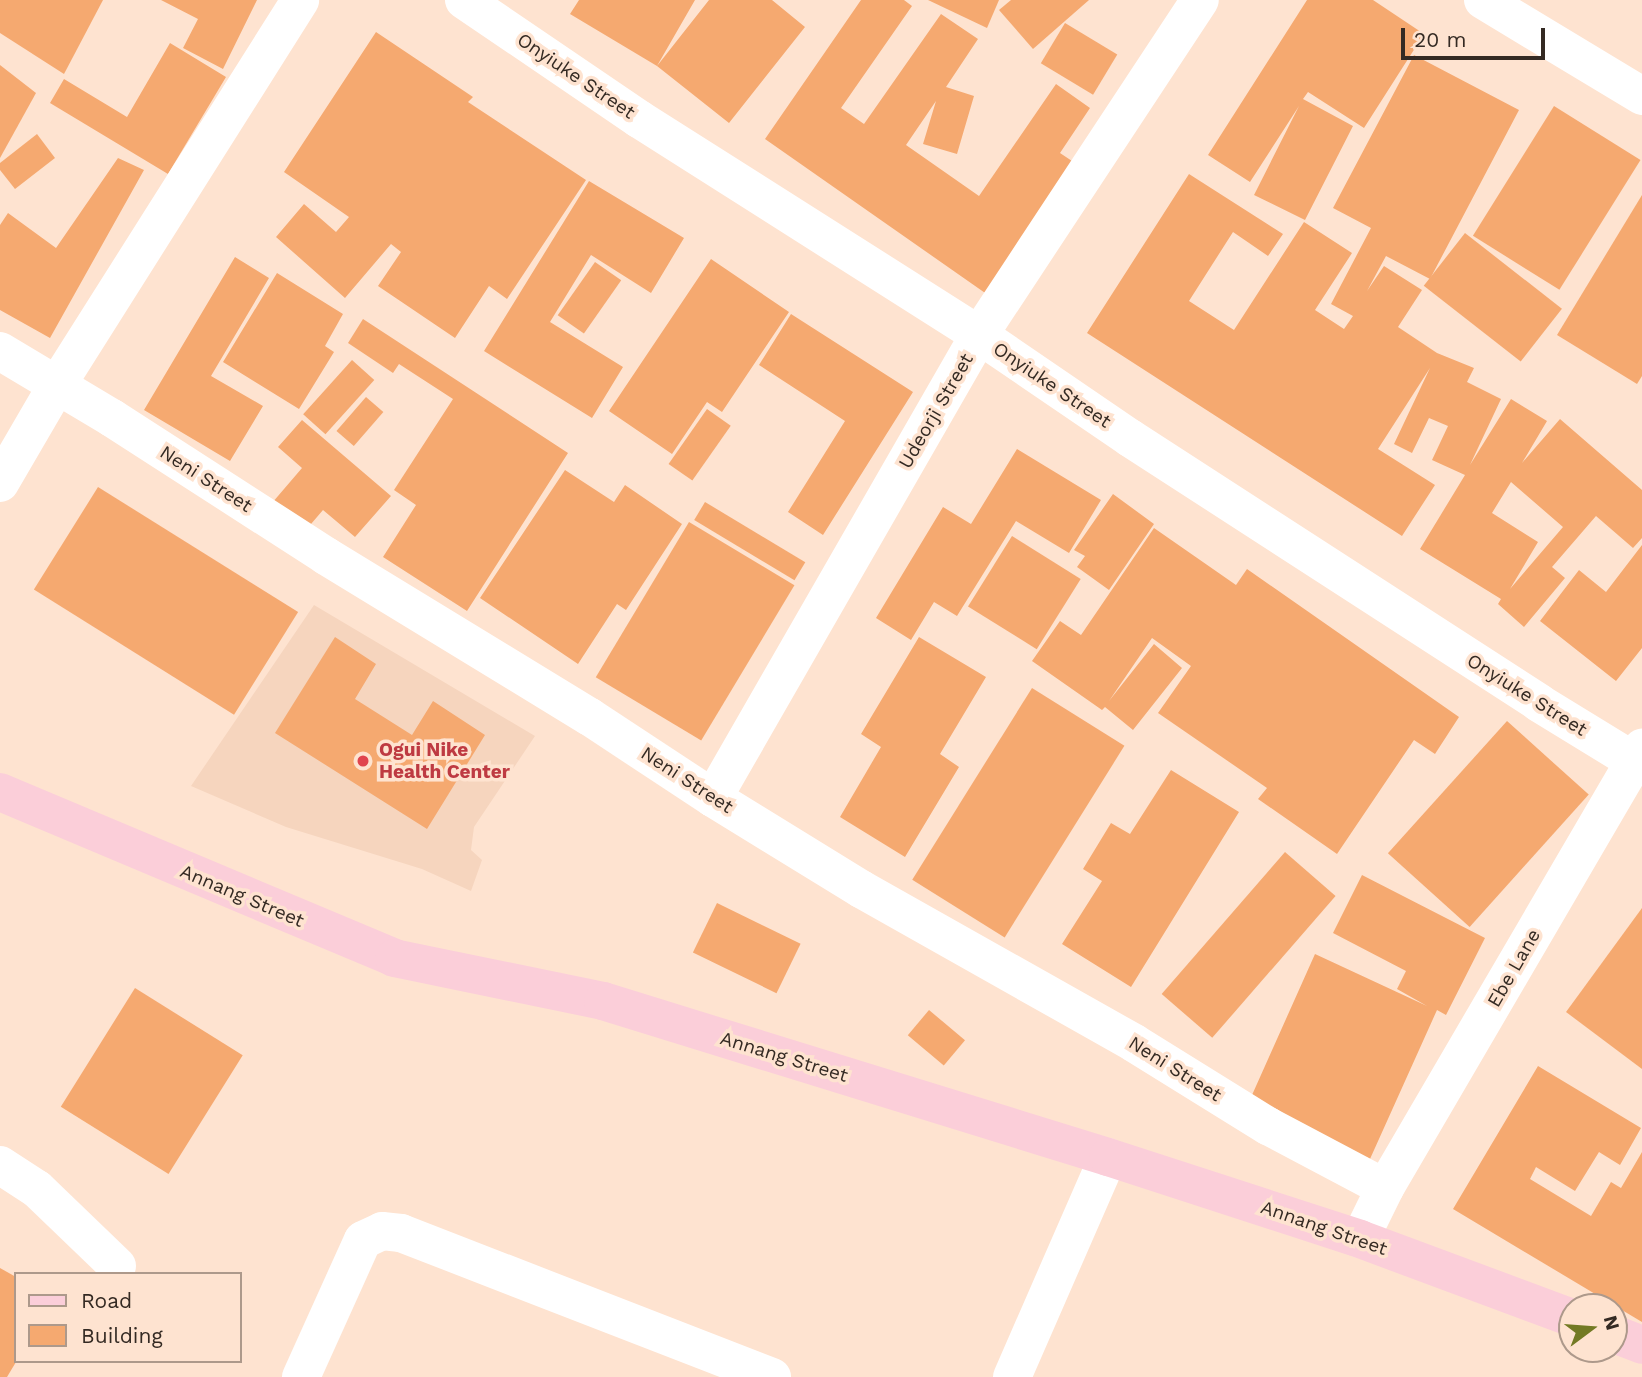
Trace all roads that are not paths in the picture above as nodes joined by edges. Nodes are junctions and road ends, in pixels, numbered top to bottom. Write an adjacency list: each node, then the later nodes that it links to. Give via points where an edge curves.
1 (300, 0): 8 (street)
2 (464, 0): 6 (street, Onyiuke Street, via 639,119)
3 (1200, 0): 6 (street, Udeorji Street)
4 (1483, 0): 5 (street)
5 (1642, 96)
6 (979, 335): 10 (street, Onyiuke Street, via 1539,703); 12 (street, Udeorji Street)
7 (0, 351): 8 (street, Neni Street)
8 (57, 384): 9 (street); 12 (street, Neni Street)
9 (0, 483)
10 (1639, 758): 15 (street, Ebe Lane)
11 (0, 792): 13 (main road, Annang Street, via 394,958 603,1000)
12 (713, 798): 15 (street, Neni Street, via 1268,1126)
13 (1108, 1157): 16 (main road, Annang Street); 21 (street)
14 (0, 1165): 17 (street, via 37,1189)
15 (1385, 1188): 16 (street, Ebe Lane)
16 (1360, 1239): 18 (main road, Annang Street)
17 (117, 1266)
18 (1558, 1313)
19 (301, 1377): 20 (street, via 363,1240 382,1231 401,1234)
20 (772, 1377)
21 (1012, 1377)

